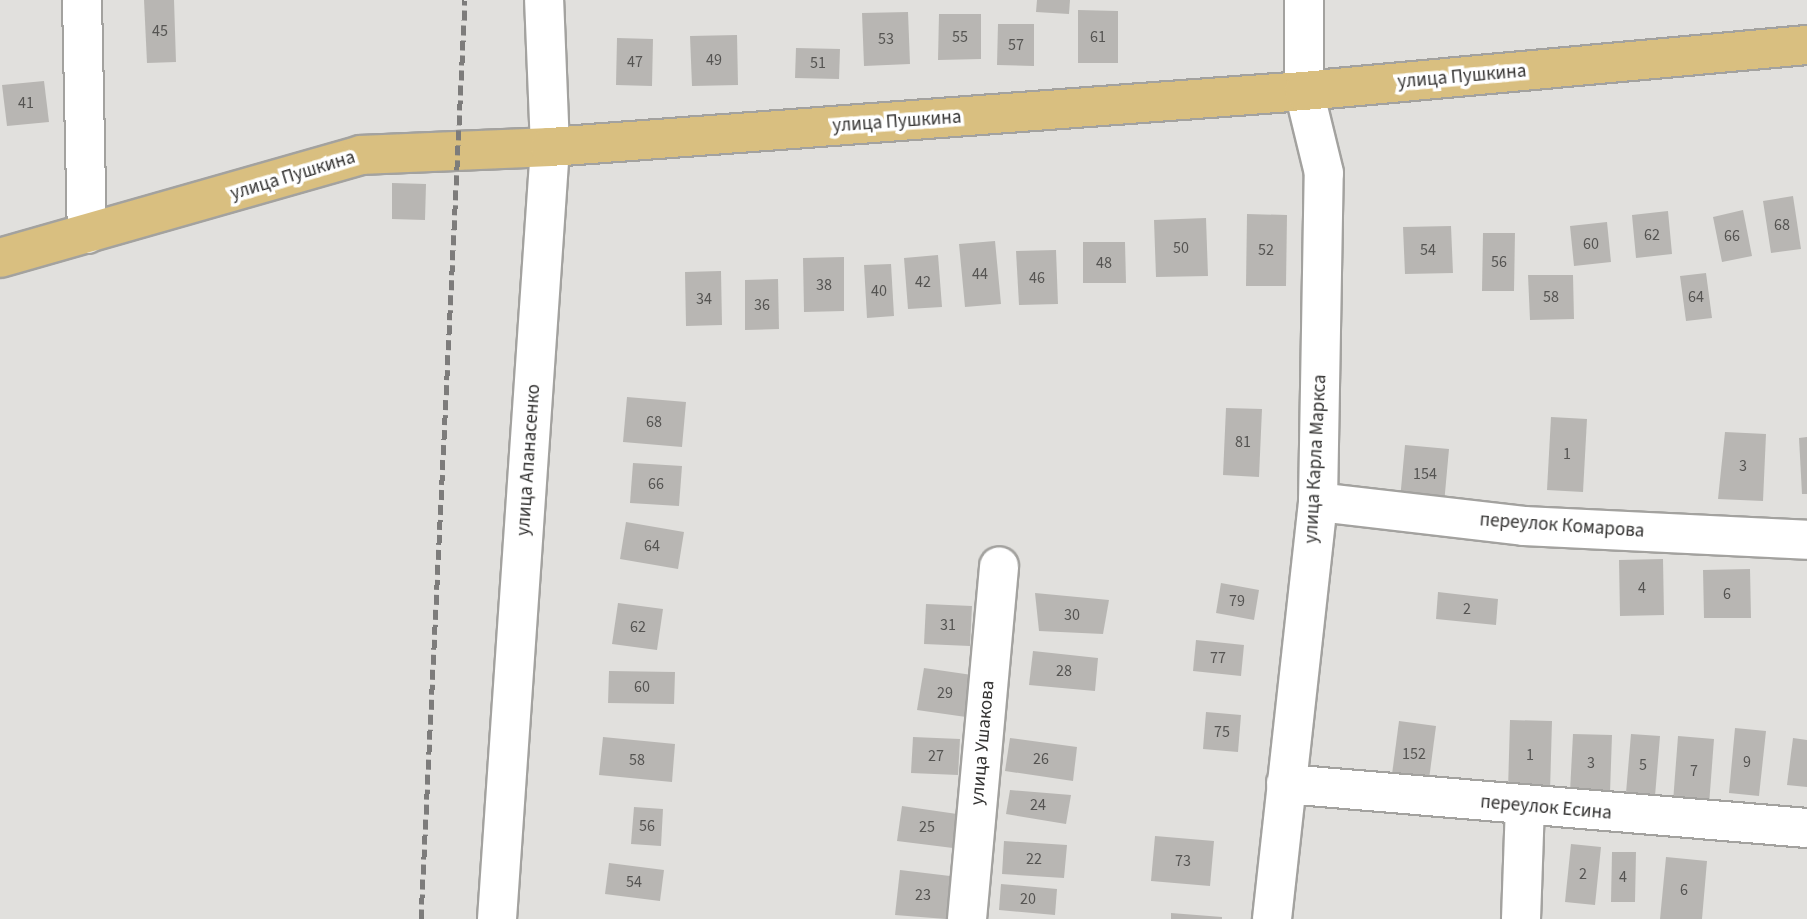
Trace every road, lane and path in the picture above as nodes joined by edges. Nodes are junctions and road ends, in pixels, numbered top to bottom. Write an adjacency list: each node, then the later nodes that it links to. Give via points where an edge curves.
1 (82, 0): 7 (street)
2 (544, 0): 6 (street, улица Апанасенко)
3 (1304, 0): 5 (street, улица Карла Маркса)
4 (1807, 45): 5 (main road, улица Пушкина)
5 (1304, 91): 6 (main road, улица Пушкина); 9 (street, улица Карла Маркса, via 1324,173)
6 (550, 148): 7 (main road, улица Пушкина, via 360,155); 15 (street, улица Апанасенко)
7 (87, 234): 8 (main road, улица Пушкина)
8 (0, 258)
9 (1318, 502): 10 (street, переулок Комарова, via 1524,526); 12 (street, улица Карла Маркса)
10 (1807, 540)
11 (999, 566): 16 (street, улица Ушакова)
12 (1286, 784): 13 (street, переулок Есина); 17 (street, улица Карла Маркса)
13 (1525, 807): 14 (street, переулок Есина); 18 (street)
14 (1807, 828)
15 (497, 919)
16 (967, 919)
17 (1272, 919)
18 (1521, 919)

